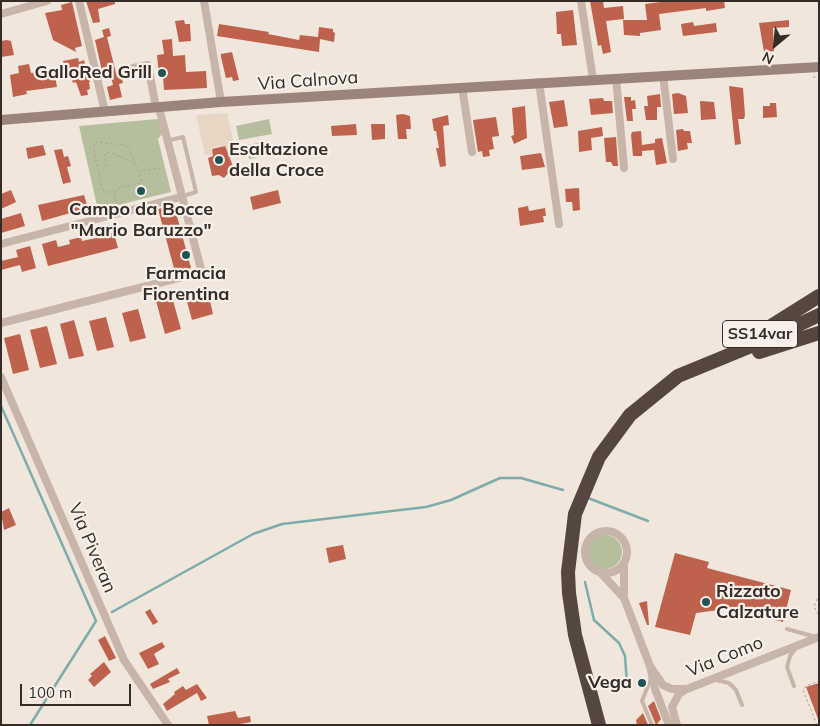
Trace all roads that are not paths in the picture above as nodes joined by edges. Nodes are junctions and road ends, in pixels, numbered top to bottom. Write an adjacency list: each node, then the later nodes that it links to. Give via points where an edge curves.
1 (48, 1): 5 (street)
2 (79, 1): 15 (street)
3 (204, 1): 13 (street)
4 (581, 1): 10 (street)
5 (1, 14)
6 (819, 67): 8 (main road, Via Calnova)
7 (133, 68): 14 (street, via 148,65)
8 (663, 75): 9 (main road, Via Calnova); 19 (street)
9 (616, 78): 10 (main road, Via Calnova); 20 (street)
10 (593, 79): 11 (main road, Via Calnova)
11 (539, 82): 12 (main road, Via Calnova); 22 (street)
12 (462, 87): 13 (main road, Via Calnova); 18 (street)
13 (221, 102): 14 (main road, Via Calnova)
14 (158, 108): 15 (main road, Via Calnova); 17 (street)
15 (105, 112): 16 (main road, Via Calnova)
16 (1, 120)
17 (166, 142): 21 (street); 21 (lane, via 183,137 196,192)
18 (472, 152)
19 (673, 159)
20 (624, 168)
21 (181, 197): 23 (street); 26 (street, via 201,269 198,273)
22 (559, 224)
23 (1, 244)
24 (819, 296): 28 (highway, SS14var, via 759,335 718,353)
25 (819, 315): 28 (highway, via 773,338)
26 (1, 323)
27 (819, 333): 28 (highway, SS14var)
28 (698, 367): 41 (highway, via 663,387 621,425 598,457 577,505 570,540 569,594 575,635)
29 (1, 377): 43 (street, Via Piveran, via 124,660)
30 (624, 563): 31 (street, via 613,571); 31 (street, via 627,552 622,539 610,531 598,532 589,540 585,552 589,564); 32 (street)
31 (600, 572): 32 (street)
32 (624, 598): 36 (street)
33 (787, 629): 34 (lane)
34 (818, 637): 35 (street, Via Como)
35 (798, 645): 38 (street, Via Como); 39 (lane, via 787,667)
36 (650, 666): 37 (street); 40 (street, Via Como, via 663,685 672,690)
37 (651, 678): 47 (lane, via 642,701); 48 (street)
38 (706, 680): 40 (street, Via Como); 42 (lane, via 729,683)
39 (794, 686)
40 (687, 689): 49 (street, via 679,694 672,707)
41 (593, 699): 44 (highway); 45 (highway); 46 (highway)
42 (742, 705)
43 (168, 725)
44 (599, 725)
45 (602, 725)
46 (607, 725)
47 (652, 725)
48 (669, 725)
49 (677, 725)

